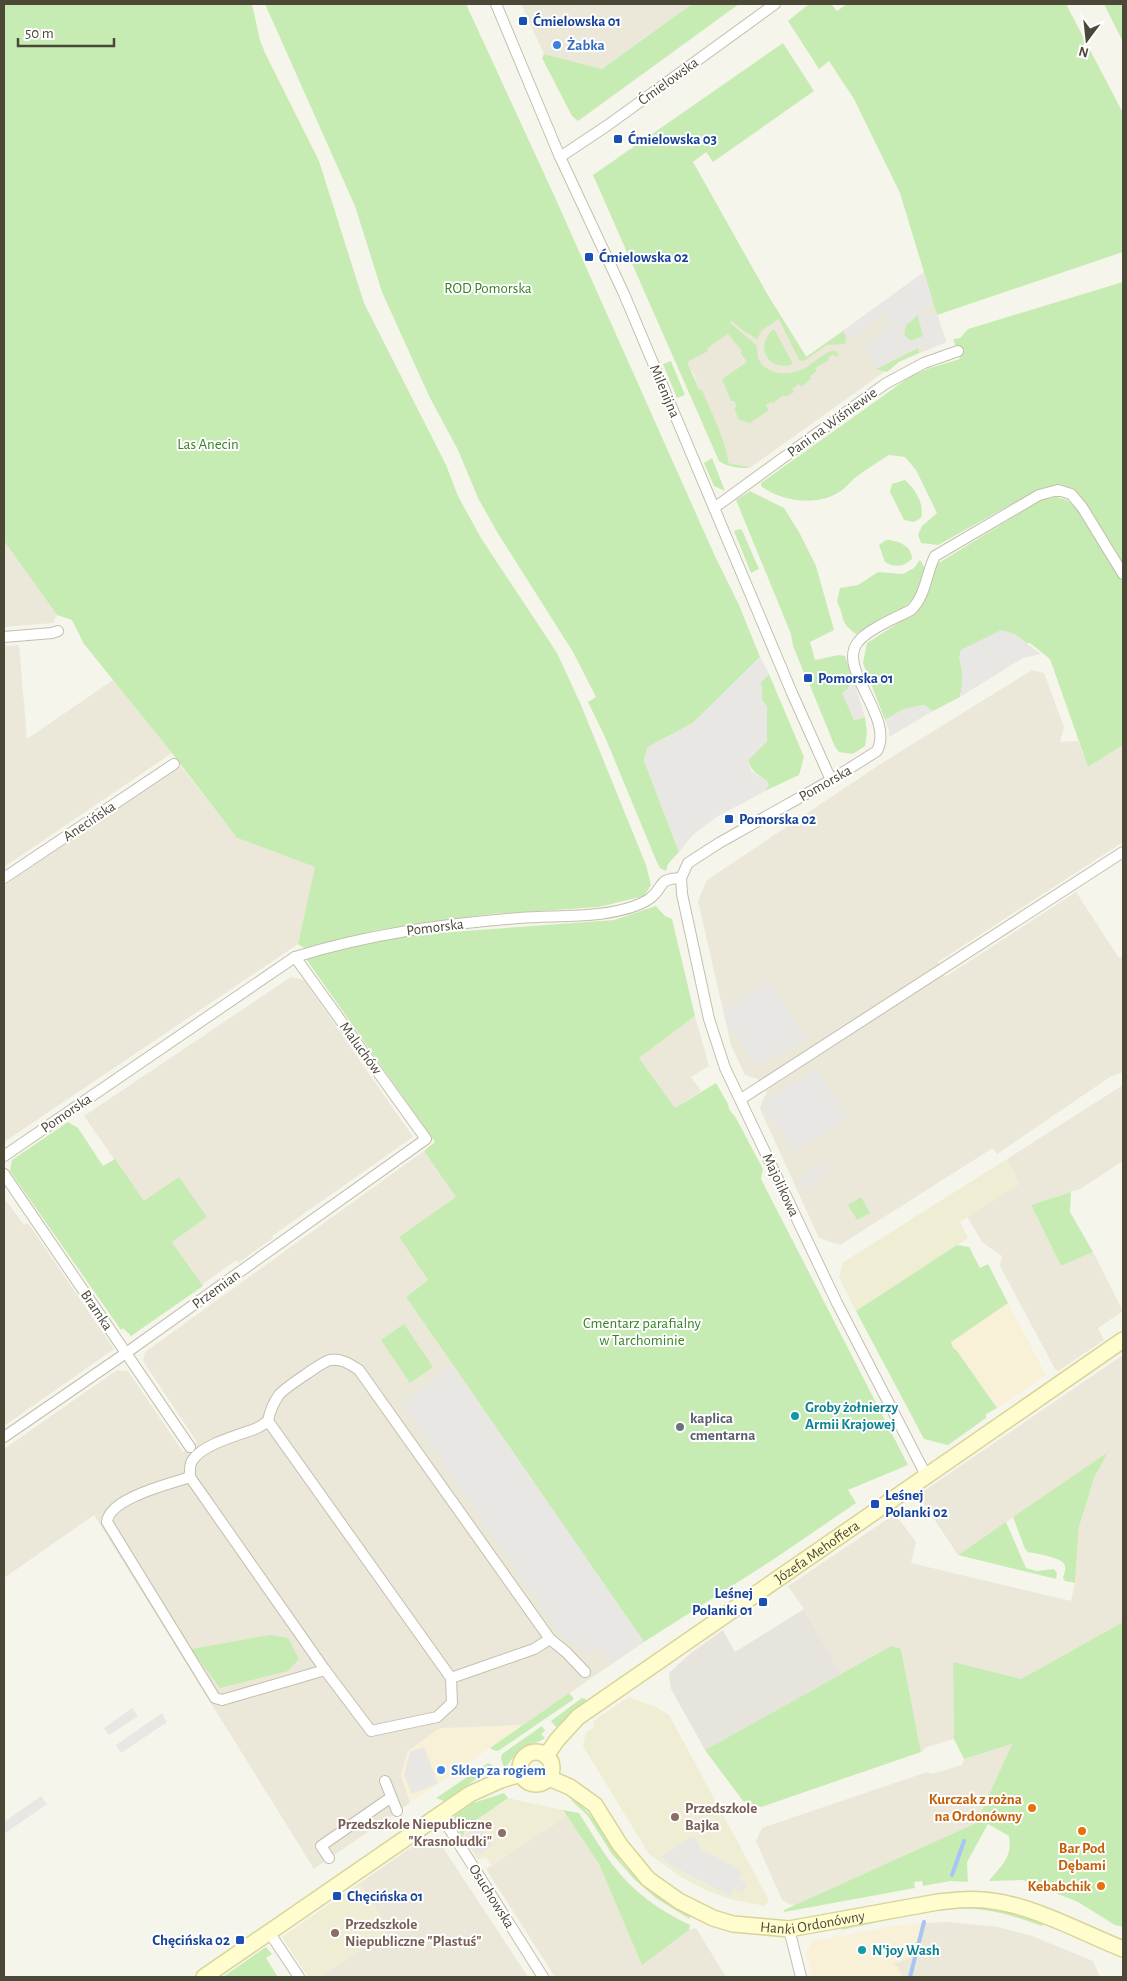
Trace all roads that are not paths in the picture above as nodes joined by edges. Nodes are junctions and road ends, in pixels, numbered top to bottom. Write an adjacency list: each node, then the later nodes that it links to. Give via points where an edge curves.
1 (496, 4): 3 (street, Milenijna)
2 (775, 4): 3 (street, Ćmielowska)
3 (560, 157): 5 (street, Milenijna, via 624,294)
4 (958, 351): 5 (street, Pani na Wiśniewie, via 924,363 886,384)
5 (714, 508): 10 (street, Milenijna)
6 (1123, 574): 10 (street, Pomorska, via 1082,507 1071,494 1058,490 1039,495 935,556 916,605 862,637 853,650 853,663 880,726 881,738 877,751)
7 (58, 631): 8 (street)
8 (4, 637)
9 (174, 764): 12 (street, Anecińska)
10 (830, 780): 13 (street, Pomorska, via 688,863)
11 (1123, 852): 15 (street)
12 (4, 878)
13 (681, 878): 14 (street, Pomorska, via 663,881 657,892 640,904 599,914 432,926 364,938); 15 (street, Majolikowa, via 709,1019 725,1068)
14 (295, 957): 16 (street, Maluchów); 17 (street, Pomorska)
15 (741, 1099): 25 (street, Majolikowa, via 837,1303)
16 (426, 1139): 20 (street, Przemian)
17 (4, 1156)
18 (4, 1174): 20 (street, Bramka)
19 (1123, 1340): 25 (street, Józefa Mehoffera)
20 (126, 1353): 22 (street, Przemian); 23 (street, Bramka)
21 (268, 1420): 24 (street, via 257,1429 231,1436 197,1456 189,1468); 26 (street, via 280,1394 329,1360 342,1360 359,1370); 29 (street)
22 (4, 1437)
23 (190, 1447)
24 (190, 1477): 27 (street); 27 (street, via 118,1505 109,1514 107,1522 216,1698 222,1700)
25 (927, 1477): 30 (street, Józefa Mehoffera, via 578,1717)
26 (550, 1639): 28 (street); 29 (street, via 534,1649)
27 (325, 1670): 29 (street, via 371,1731 437,1717 452,1703)
28 (585, 1672)
29 (451, 1678)
30 (546, 1756): 31 (street, via 540,1753 526,1755); 32 (street, via 552,1770)
31 (521, 1774): 32 (street, via 525,1780 537,1785); 36 (street, via 470,1794)
32 (549, 1778): 38 (street, Hanki Ordonówny, via 570,1787 595,1805 620,1845 648,1878 679,1901 733,1924)
33 (385, 1781): 34 (street)
34 (390, 1798): 35 (street); 37 (street, via 321,1846)
35 (397, 1811)
36 (440, 1814): 39 (street); 43 (street, Osuchowska)
37 (329, 1858)
38 (789, 1929): 40 (street, Hanki Ordonówny, via 938,1902 993,1901 1027,1910); 44 (street)
39 (269, 1932): 41 (street); 42 (street)
40 (1123, 1949)
41 (204, 1977)
42 (299, 1977)
43 (543, 1977)
44 (801, 1977)

